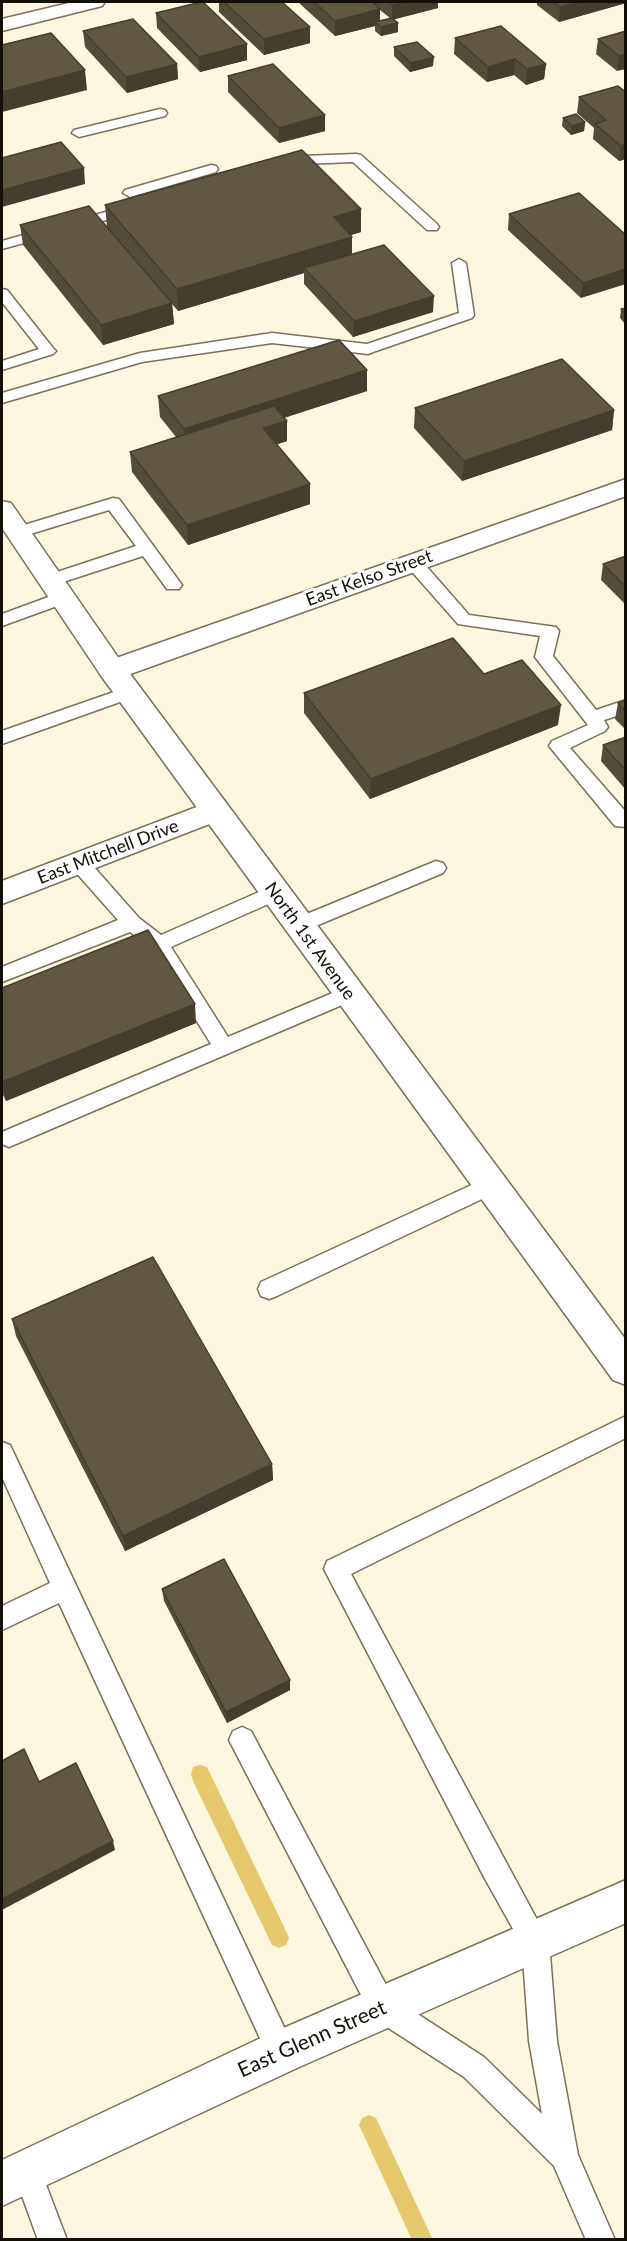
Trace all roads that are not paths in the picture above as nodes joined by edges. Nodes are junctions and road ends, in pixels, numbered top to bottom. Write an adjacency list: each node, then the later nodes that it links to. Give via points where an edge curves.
1 (95, 2): 2 (street)
2 (2, 25)
3 (160, 113): 4 (lane)
4 (79, 133)
5 (211, 169): 7 (lane)
6 (269, 170): 9 (lane, via 302,160 356,158)
7 (130, 193)
8 (146, 204): 10 (lane)
9 (432, 227)
10 (2, 245)
11 (459, 263): 14 (lane, via 467,315 368,349 272,338 140,358)
12 (2, 293): 13 (lane, via 48,351)
13 (2, 366)
14 (2, 398)
15 (626, 487): 18 (street, East Kelso Street)
16 (10, 521): 17 (lane, via 113,503); 20 (street, North 1st Avenue)
17 (146, 549): 19 (lane); 20 (lane)
18 (413, 562): 22 (street, East Kelso Street); 24 (lane, via 464,621 550,631 544,657)
19 (173, 585)
20 (57, 589): 21 (lane); 22 (street, North 1st Avenue)
21 (2, 620)
22 (120, 681): 25 (lane); 26 (street, North 1st Avenue)
23 (626, 706): 24 (lane)
24 (592, 718): 27 (lane, via 599,727 558,746 622,821)
25 (2, 738)
26 (215, 811): 28 (street, East Mitchell Drive); 31 (street, North 1st Avenue)
27 (626, 819)
28 (79, 863): 30 (street, East Mitchell Drive); 32 (lane)
29 (435, 867): 33 (lane)
30 (2, 893)
31 (275, 893): 33 (street, North 1st Avenue); 34 (lane)
32 (132, 923): 34 (lane); 35 (lane)
33 (299, 925): 36 (street, North 1st Avenue)
34 (159, 944): 37 (lane)
35 (2, 975)
36 (349, 994): 37 (lane); 39 (street, North 1st Avenue)
37 (224, 1046): 38 (lane)
38 (9, 1138)
39 (490, 1185): 40 (lane); 41 (street, North 1st Avenue)
40 (268, 1289)
41 (626, 1368)
42 (626, 1426): 48 (lane, via 336,1569)
43 (2, 1453): 44 (lane)
44 (65, 1588): 45 (lane); 50 (lane)
45 (2, 1618)
46 (242, 1740): 49 (lane)
47 (626, 1901): 48 (street, East Glenn Street)
48 (535, 1942): 49 (street, East Glenn Street); 51 (lane, via 543,2041)
49 (383, 2008): 50 (street, East Glenn Street); 51 (lane, via 474,2067)
50 (281, 2052): 52 (street, East Glenn Street)
51 (564, 2157): 54 (lane)
52 (14, 2177): 53 (lane)
53 (53, 2240)
54 (601, 2240)

